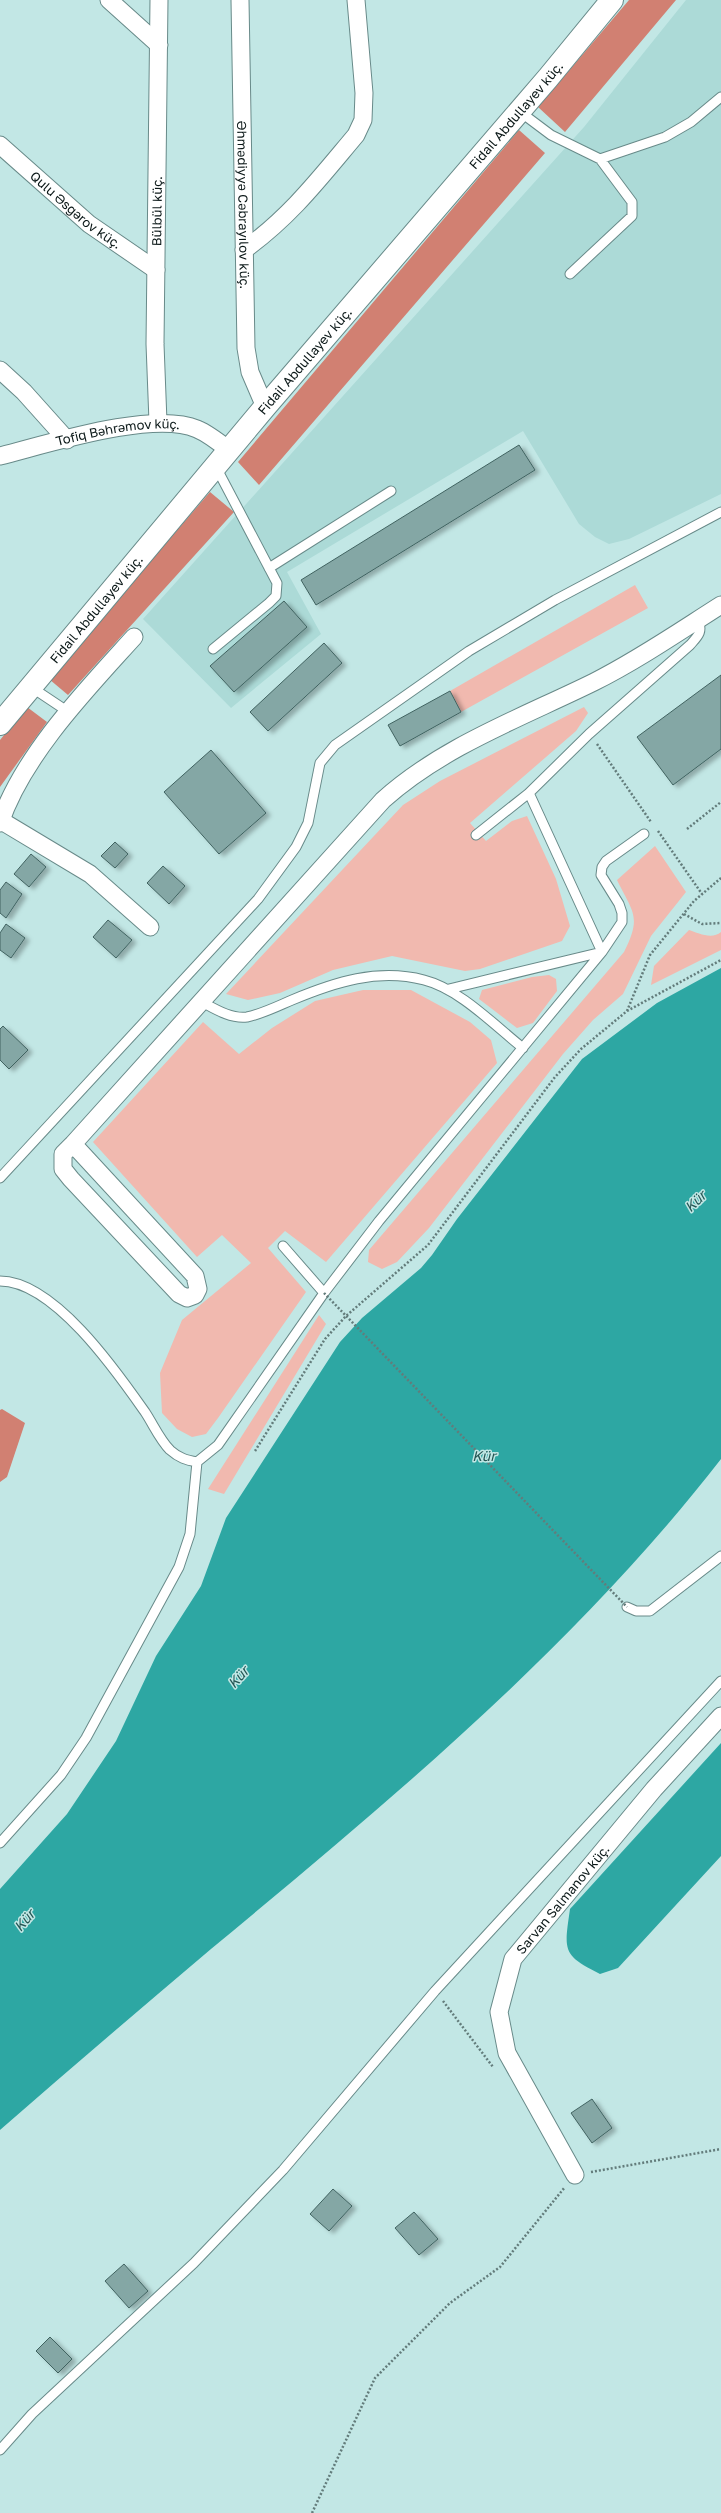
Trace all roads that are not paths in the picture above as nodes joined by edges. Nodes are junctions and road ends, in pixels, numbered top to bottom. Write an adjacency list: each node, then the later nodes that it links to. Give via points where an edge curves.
1 (109, 0): 6 (street)
2 (159, 0): 6 (street, Bülbül küç.)
3 (240, 0): 11 (street, Əhmədiyyə Cəbrayılov küç.)
4 (356, 0): 11 (street, via 364,93 363,120 356,135 294,209 271,231)
5 (612, 0): 8 (street, Fidail Abdullayev küç.)
6 (159, 45): 12 (street, Bülbül küç.)
7 (721, 96): 10 (lane, via 691,122 665,137)
8 (519, 111): 10 (lane, via 551,135); 15 (street, Fidail Abdullayev küç.)
9 (0, 145): 12 (street, Qulu Əsgərov küç., via 89,224)
10 (600, 159): 13 (lane, via 632,202 632,216)
11 (244, 250): 15 (street, Əhmədiyyə Cəbrayılov küç., via 246,348 250,372)
12 (156, 270): 16 (street, Bülbül küç.)
13 (570, 274)
14 (0, 370): 17 (street, via 24,392)
15 (265, 407): 18 (street, Fidail Abdullayev küç.)
16 (158, 422): 17 (street, Tofiq Bəhrəmov küç.); 18 (street, Tofiq Bəhrəmov küç., via 197,428)
17 (67, 440): 19 (street, Tofiq Bəhrəmov küç.)
18 (230, 451): 20 (street, Fidail Abdullayev küç.)
19 (0, 456)
20 (216, 467): 23 (lane); 28 (street, Fidail Abdullayev küç.)
21 (391, 491): 23 (lane)
22 (721, 512): 41 (lane, via 555,600 469,652 336,745 320,764 308,822 296,847 258,899)
23 (269, 568): 27 (lane, via 277,583 276,596)
24 (721, 605): 25 (street)
25 (698, 620): 31 (lane, via 700,634 690,645 589,734); 38 (street, via 619,669 478,738 399,786 383,800)
26 (134, 638): 29 (street)
27 (213, 649)
28 (31, 687): 29 (lane); 30 (street, Fidail Abdullayev küç.)
29 (67, 711): 32 (street, via 25,773)
30 (0, 724)
31 (529, 793): 34 (lane); 36 (lane)
32 (0, 821): 35 (street, via 90,874)
33 (644, 834): 36 (lane, via 606,861 602,867 601,875 622,913 620,928)
34 (476, 835)
35 (150, 927)
36 (602, 952): 37 (lane); 39 (lane)
37 (449, 989): 38 (lane, via 424,980 385,976 355,977 246,1017 226,1015); 39 (lane)
38 (202, 1002): 40 (street)
39 (524, 1048): 44 (lane, via 379,1221)
40 (73, 1144): 40 (street, via 63,1154 62,1161 63,1169 70,1179 178,1294 187,1298 195,1295 198,1289 195,1276)
41 (0, 1178)
42 (283, 1246): 44 (lane)
43 (0, 1281): 45 (lane, via 37,1293 60,1311 90,1339 121,1378 169,1449 184,1460)
44 (324, 1293): 45 (lane, via 218,1445)
45 (198, 1462): 50 (lane, via 190,1534 178,1567 86,1738 61,1775)
46 (721, 1556): 47 (lane, via 650,1611 636,1611)
47 (627, 1607)
48 (721, 1681): 52 (lane, via 435,1991 283,2170 194,2263 32,2414)
49 (721, 1716): 51 (street, Sarvan Salmanov küç., via 654,1789 513,1958 499,2012 507,2053)
50 (0, 1843)
51 (575, 2175)
52 (0, 2450)

